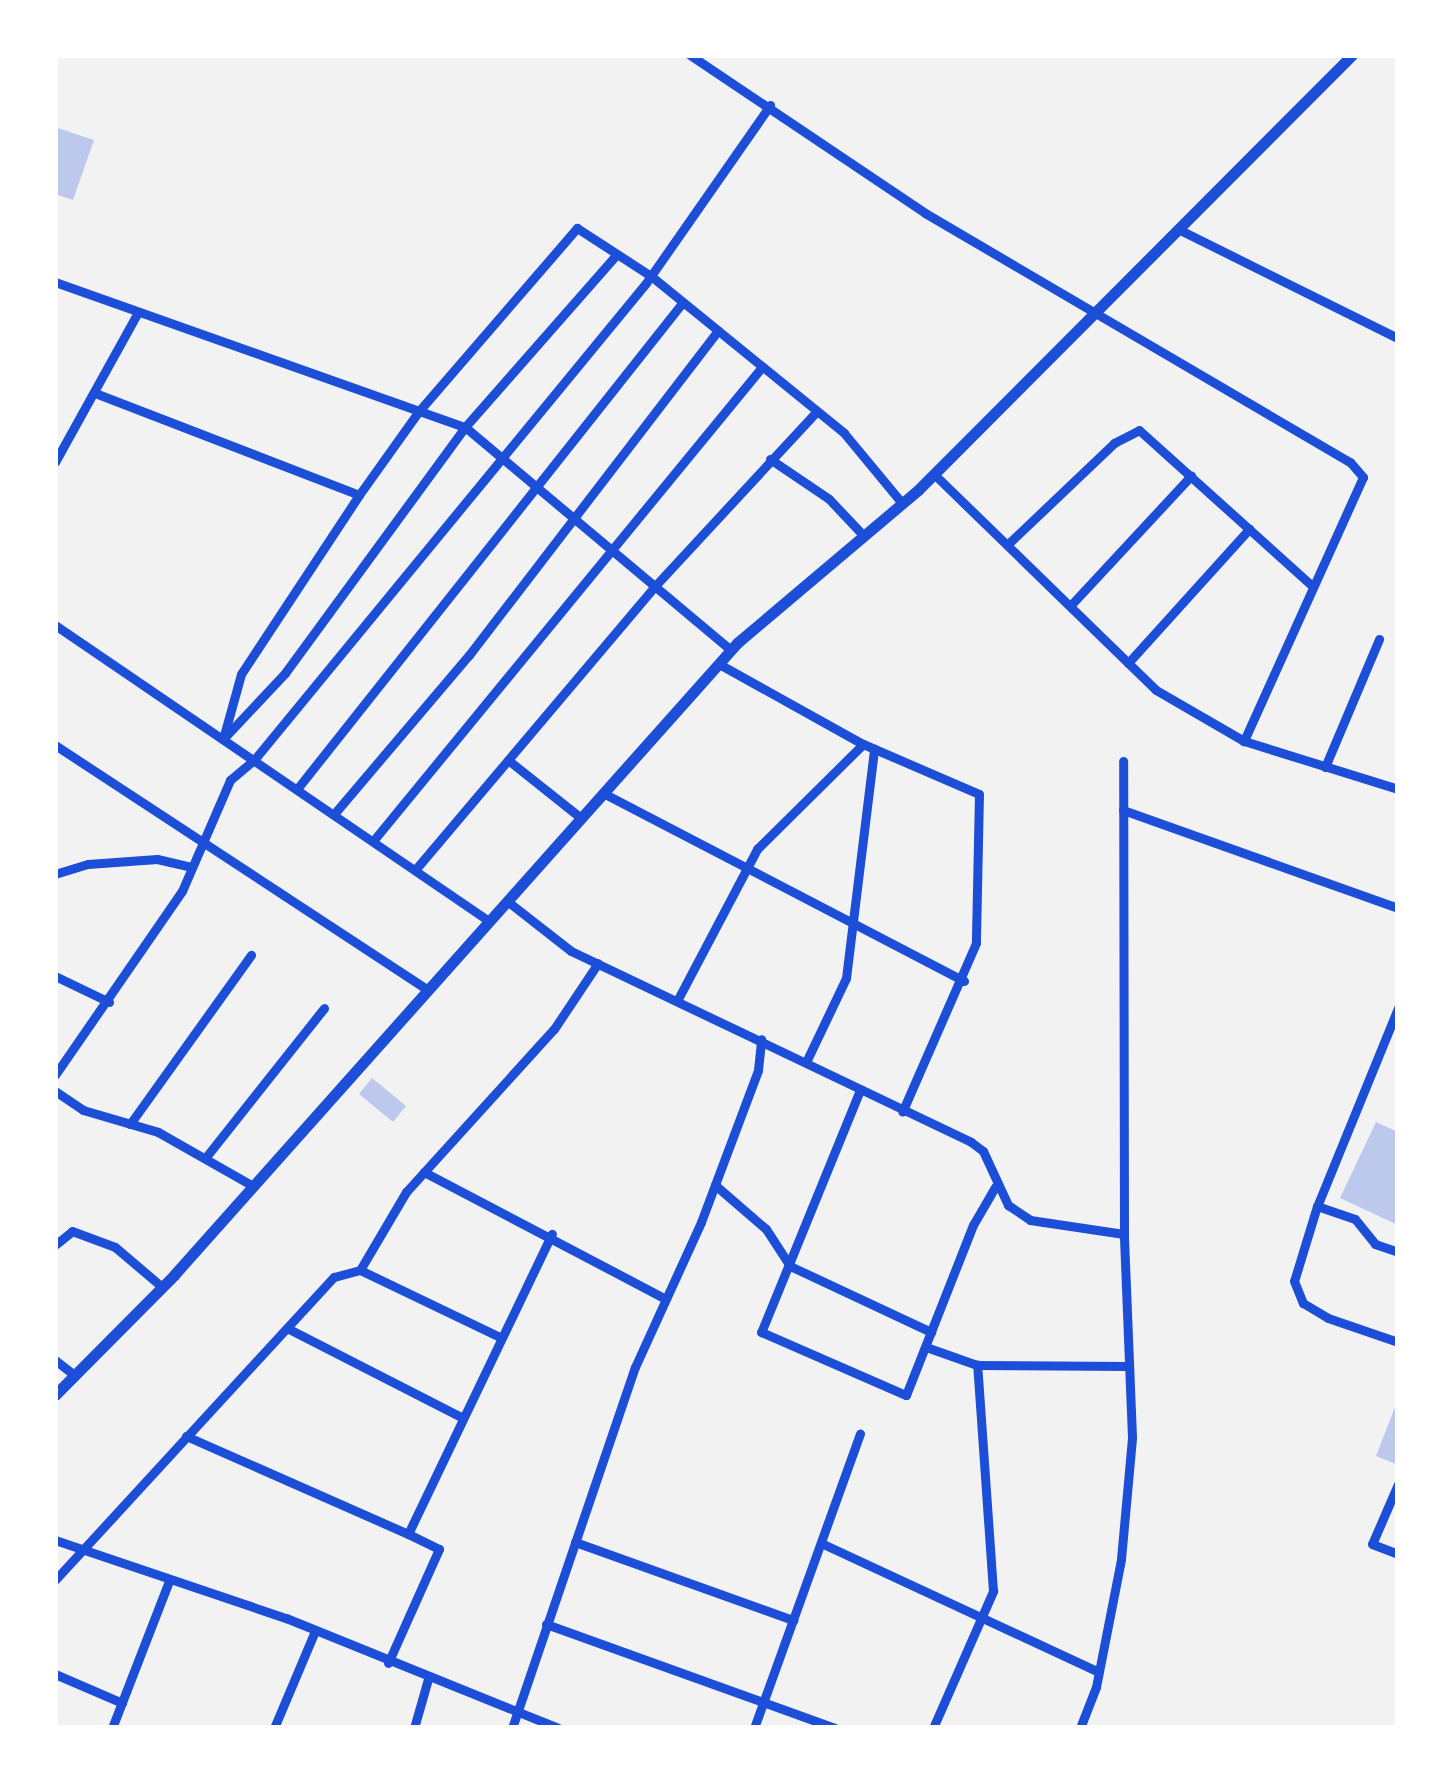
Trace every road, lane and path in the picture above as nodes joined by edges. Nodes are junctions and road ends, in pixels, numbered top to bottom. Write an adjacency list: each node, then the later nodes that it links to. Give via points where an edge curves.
1 (690, 55): 3 (street)
2 (1352, 55): 4 (street)
3 (770, 105): 6 (street); 10 (street, via 925,214)
4 (1178, 229): 10 (street); 12 (street)
5 (616, 254): 6 (street); 15 (street, via 576,228); 17 (street)
6 (650, 276): 8 (street); 18 (street)
7 (55, 282): 9 (street)
8 (683, 302): 11 (street); 23 (street)
9 (138, 312): 14 (street); 15 (street)
10 (1094, 314): 21 (street); 32 (street, via 1350,462 1363,477)
11 (718, 331): 13 (street); 26 (street)
12 (1398, 338)
13 (762, 367): 16 (street); 30 (street)
14 (96, 393): 20 (street); 24 (street)
15 (420, 411): 17 (street); 24 (street)
16 (817, 411): 19 (street); 25 (street)
17 (465, 428): 18 (street); 39 (street, via 285,673)
18 (500, 456): 23 (street); 44 (street)
19 (770, 460): 28 (street, via 828,498); 31 (street)
20 (55, 462)
21 (934, 474): 25 (street); 29 (street)
22 (1191, 476): 27 (street); 29 (street, via 1140,430 1114,444); 33 (street)
23 (538, 488): 26 (street); 48 (street)
24 (359, 495): 39 (street, via 241,674)
25 (902, 503): 28 (street)
26 (576, 520): 30 (street); 52 (street)
27 (1249, 529): 32 (street); 37 (street)
28 (864, 536): 36 (street)
29 (1007, 545): 33 (street)
30 (614, 552): 31 (street); 54 (street)
31 (655, 586): 36 (street); 45 (street)
32 (1311, 586): 40 (street)
33 (1070, 606): 37 (street)
34 (55, 625): 39 (street)
35 (1380, 639): 47 (street)
36 (731, 650): 38 (street)
37 (1128, 662): 40 (street, via 1191,714)
38 (719, 664): 41 (street); 50 (street)
39 (223, 739): 44 (street)
40 (1244, 740): 47 (street)
41 (863, 744): 43 (street); 58 (street, via 757,849)
42 (55, 746): 55 (street)
43 (874, 749): 63 (street); 67 (street, via 979,794 976,942)
44 (254, 760): 48 (street); 55 (street, via 230,780)
45 (508, 760): 53 (street); 57 (street)
46 (1123, 761): 51 (street)
47 (1325, 767): 49 (street)
48 (297, 789): 52 (street)
49 (1398, 789)
50 (603, 793): 53 (street); 58 (street)
51 (1123, 810): 61 (street); 87 (street)
52 (334, 814): 54 (street)
53 (581, 818): 60 (street)
54 (373, 841): 57 (street)
55 (200, 844): 56 (street); 68 (street)
56 (191, 866): 59 (street, via 140,860); 70 (street)
57 (415, 870): 62 (street)
58 (745, 870): 63 (street); 69 (street)
59 (55, 874)
60 (507, 902): 62 (street); 65 (street)
61 (1398, 908)
62 (489, 921): 68 (street)
63 (852, 925): 67 (street); 74 (street, via 846,978)
64 (250, 955): 79 (street)
65 (598, 963): 69 (street); 81 (street, via 554,1029)
66 (55, 976): 70 (street)
67 (964, 981): 78 (street)
68 (428, 990): 83 (street)
69 (678, 999): 73 (street)
70 (109, 1002): 75 (street)
71 (324, 1008): 80 (street)
72 (1398, 1008): 85 (street)
73 (760, 1040): 74 (street); 82 (street, via 758,1070)
74 (806, 1062): 77 (street)
75 (55, 1074)
76 (55, 1090): 79 (street, via 83,1110)
77 (860, 1090): 78 (street); 90 (street)
78 (902, 1112): 84 (street, via 982,1151)
79 (130, 1124): 80 (street)
80 (206, 1156): 83 (street)
81 (424, 1172): 86 (street); 91 (street)
82 (715, 1185): 90 (street, via 766,1230); 93 (street)
83 (253, 1186): 92 (street)
84 (995, 1187): 87 (street, via 1030,1220); 95 (street)
85 (1317, 1206): 89 (street, via 1355,1219 1375,1244); 97 (street, via 1294,1281 1303,1303)
86 (552, 1234): 93 (street); 96 (street)
87 (1124, 1234): 101 (street)
88 (55, 1245): 92 (street, via 72,1231 115,1246)
89 (1398, 1252)
90 (790, 1266): 95 (street); 98 (street, via 761,1332 906,1395)
91 (360, 1270): 94 (street, via 334,1277); 96 (street)
92 (162, 1287): 102 (street)
93 (666, 1299): 110 (street)
94 (287, 1328): 104 (street); 106 (street)
95 (931, 1332): 98 (street)
96 (500, 1337): 104 (street)
97 (1398, 1342)
98 (926, 1347): 100 (street)
99 (55, 1360): 102 (street)
100 (977, 1365): 101 (street); 117 (street, via 994,1591)
101 (1129, 1366): 121 (street, via 1130,1478)
102 (73, 1374): 103 (street)
103 (55, 1395)
104 (461, 1417): 108 (street)
105 (860, 1434): 111 (street)
106 (186, 1436): 108 (street); 112 (street)
107 (1398, 1484): 113 (street, via 1372,1544)
108 (408, 1534): 120 (street, via 439,1549)
109 (55, 1540): 112 (street)
110 (574, 1542): 116 (street); 118 (street)
111 (822, 1543): 116 (street); 117 (street)
112 (81, 1550): 114 (street); 115 (street)
113 (1398, 1554)
114 (55, 1580)
115 (169, 1581): 119 (street); 124 (street)
116 (793, 1620): 125 (street)
117 (983, 1621): 121 (street); 134 (street)
118 (546, 1624): 125 (street); 126 (street)
119 (315, 1631): 120 (street); 128 (street)
120 (388, 1664): 123 (street)
121 (1099, 1672): 135 (street)
122 (55, 1674): 124 (street)
123 (428, 1679): 126 (street); 129 (street)
124 (122, 1702): 127 (street)
125 (763, 1703): 132 (street); 133 (street)
126 (516, 1711): 130 (street); 131 (street)
127 (112, 1728)
128 (274, 1728)
129 (414, 1728)
130 (512, 1728)
131 (558, 1728)
132 (754, 1728)
133 (835, 1728)
134 (933, 1728)
135 (1080, 1728)

